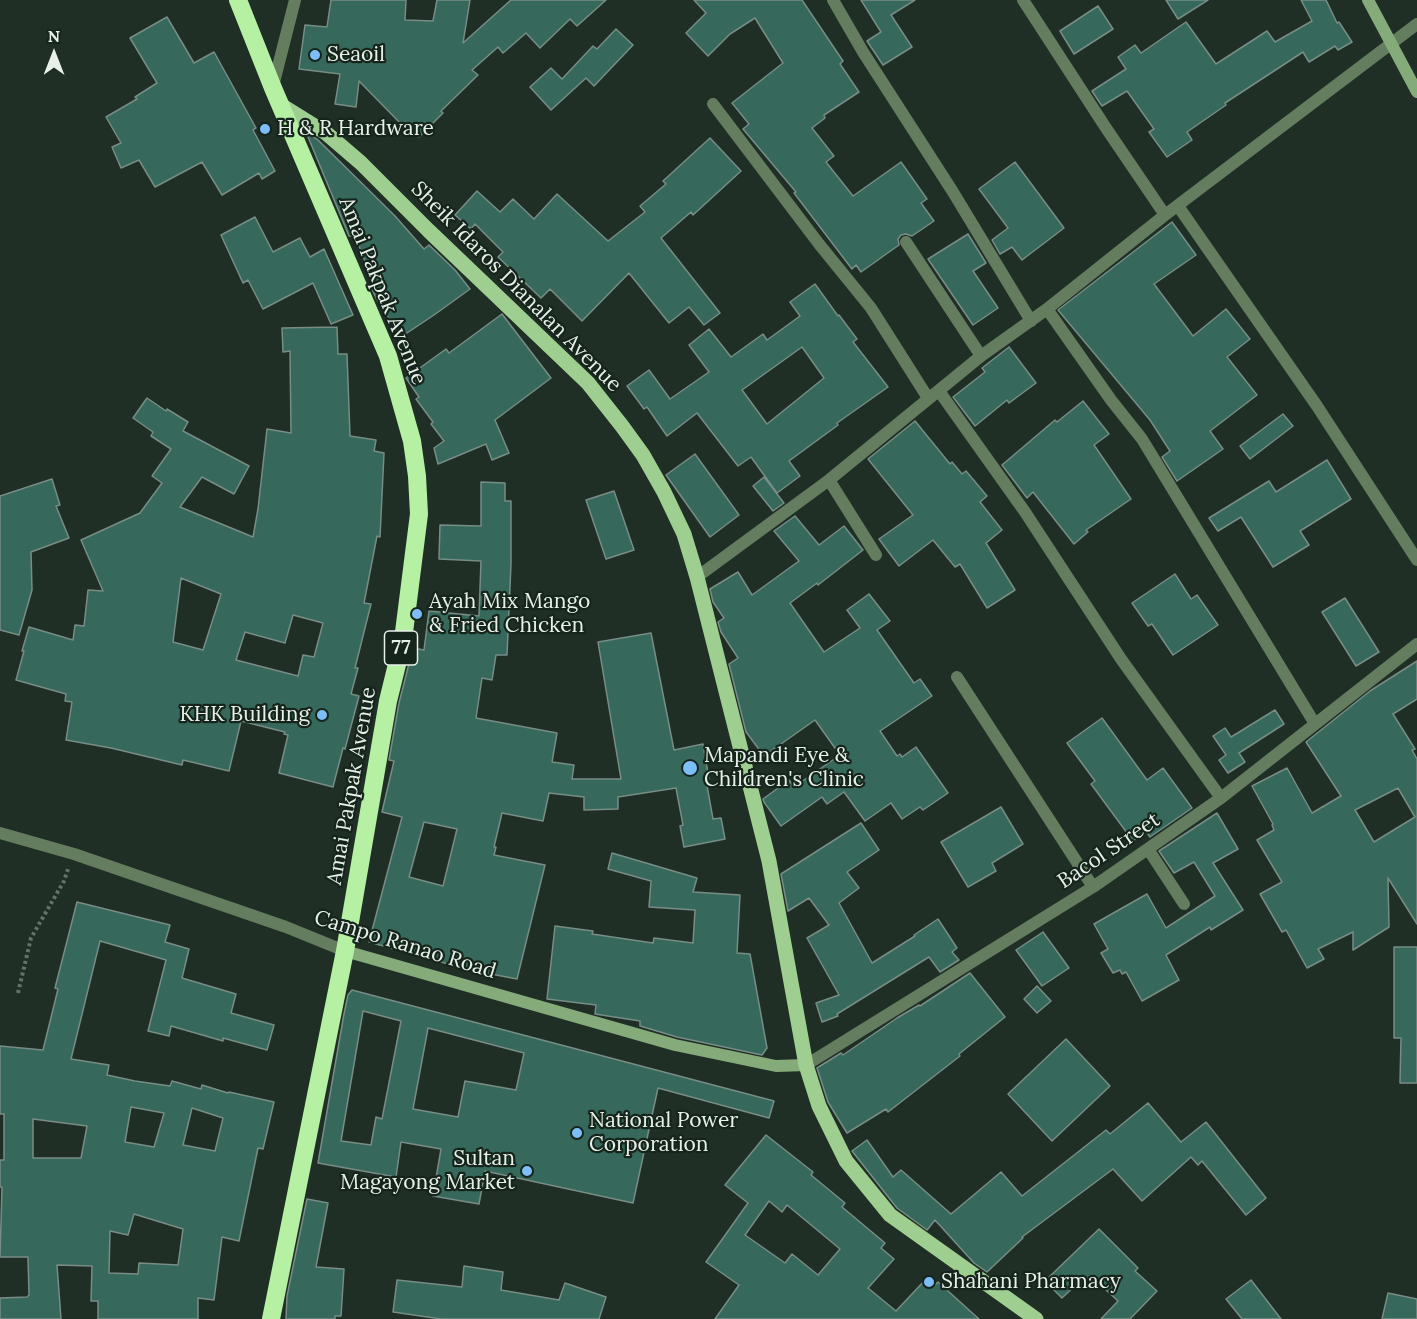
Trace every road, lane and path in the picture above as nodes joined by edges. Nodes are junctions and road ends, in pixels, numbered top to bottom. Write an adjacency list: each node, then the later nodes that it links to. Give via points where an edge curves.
1 (238, 0): 8 (highway, Amai Pakpak Avenue / 77)
2 (295, 0): 8 (street)
3 (833, 0): 16 (street)
4 (1023, 0): 13 (street)
5 (1368, 0): 7 (main road)
6 (1417, 24): 7 (street)
7 (1391, 43): 9 (main road); 12 (street)
8 (273, 87): 11 (highway, Amai Pakpak Avenue / 77)
9 (1417, 92)
10 (713, 104): 19 (street, via 871,308)
11 (281, 105): 23 (main road, Sheik Idaros Dianalan Avenue, via 345,148 588,383 622,426 664,492 684,534); 33 (highway, Amai Pakpak Avenue / 77, via 388,356 412,441 417,476 419,514 403,640 388,701)
12 (1178, 206): 13 (street); 22 (street, via 1317,406)
13 (1165, 215): 15 (street)
14 (906, 242): 17 (street)
15 (1047, 309): 16 (street); 26 (street, via 1142,439)
16 (1031, 321): 17 (street)
17 (981, 356): 18 (street)
18 (939, 391): 19 (street); 27 (street, via 1025,512 1121,659)
19 (928, 398): 20 (street)
20 (829, 480): 21 (street); 23 (street)
21 (876, 555)
22 (1417, 560)
23 (697, 577): 35 (main road, Sheik Idaros Dianalan Avenue, via 769,861)
24 (1417, 644): 26 (street, Bacol Street)
25 (957, 677): 31 (street)
26 (1315, 724): 27 (street, Bacol Street)
27 (1221, 798): 29 (street, Bacol Street)
28 (0, 832): 30 (street, Campo Ranao Road)
29 (1148, 849): 31 (street, Bacol Street); 32 (street)
30 (74, 854): 33 (street, Campo Ranao Road); 34 (path, via 64,881 31,938)
31 (1094, 887): 35 (street, Bacol Street)
32 (1184, 904)
33 (345, 951): 35 (main road, Campo Ranao Road, via 675,1045 776,1066); 36 (highway, Amai Pakpak Avenue / 77)
34 (18, 993)
35 (806, 1065): 37 (main road, Sheik Idaros Dianalan Avenue, via 819,1106 846,1161 890,1215)
36 (272, 1319)
37 (1036, 1319)

